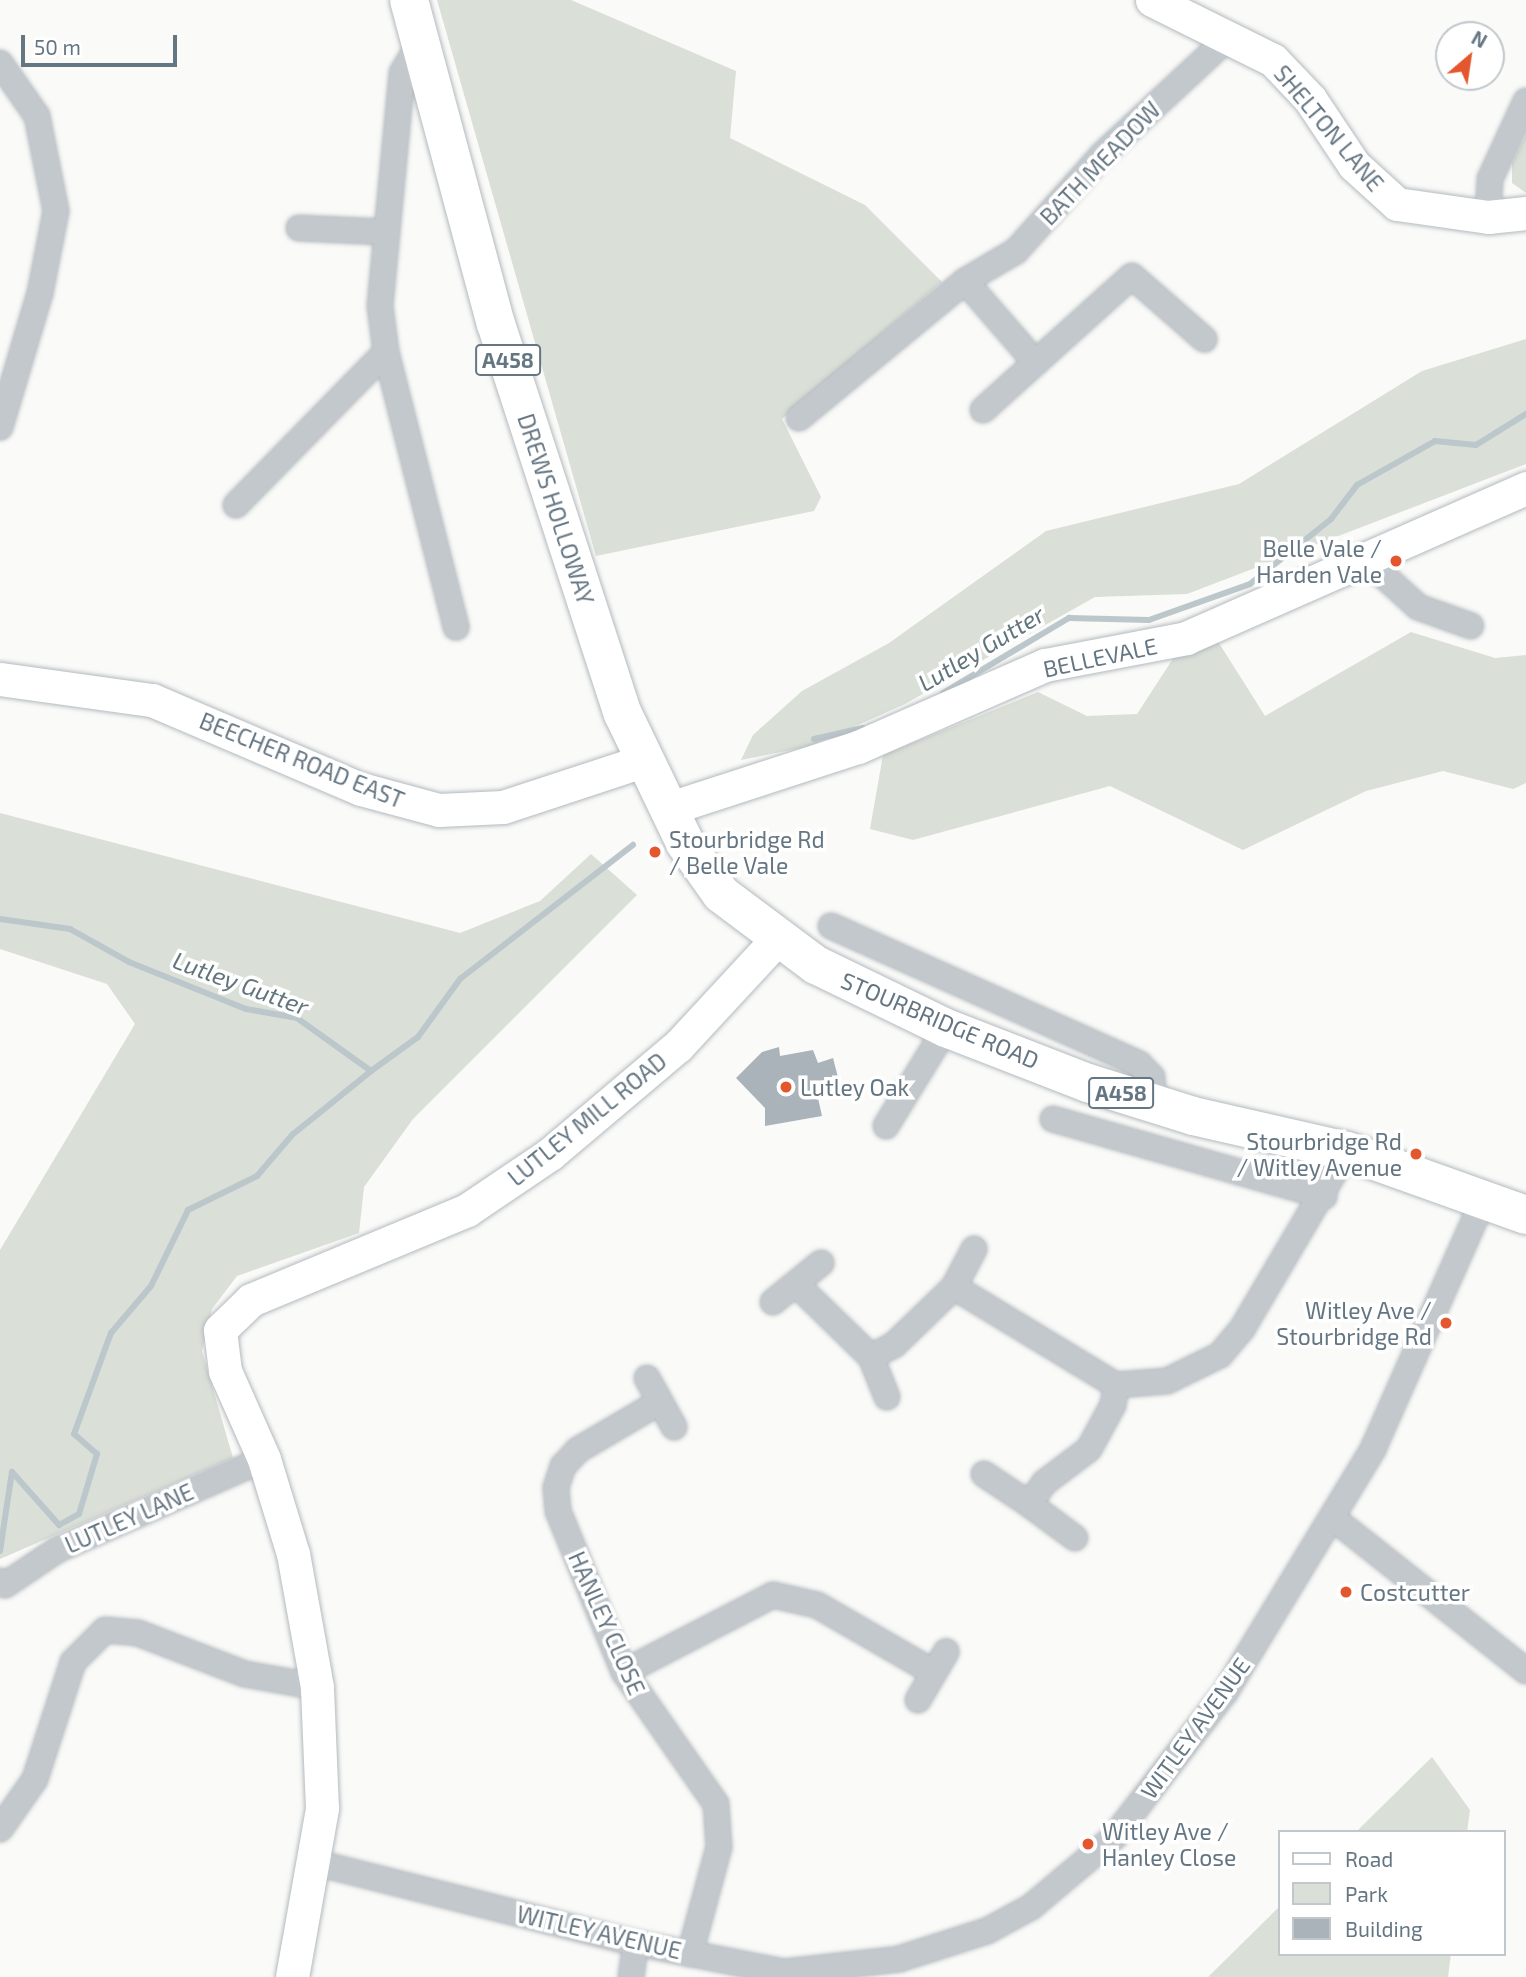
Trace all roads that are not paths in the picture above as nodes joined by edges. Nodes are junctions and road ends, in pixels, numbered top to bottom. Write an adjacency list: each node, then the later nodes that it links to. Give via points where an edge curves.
1 (409, 0): 4 (highway, DREWS HOLLOWAY / A458)
2 (1173, 5): 3 (street, SHELTON LANE)
3 (1229, 37): 8 (street, SHELTON LANE, via 1290,74 1376,190 1428,212); 11 (street, BATH MEADOW, via 1103,154 1016,251)
4 (420, 43): 10 (street, via 402,73); 24 (highway, DREWS HOLLOWAY / A458, via 496,324)
5 (0, 63): 17 (street, via 37,116 55,211 40,293)
6 (1526, 101): 8 (street, via 1490,178)
7 (1526, 213): 8 (street, SHELTON LANE)
8 (1488, 217)
9 (299, 228): 10 (street)
10 (384, 232): 13 (street, via 380,306)
11 (965, 281): 14 (street); 16 (street, BATH MEADOW)
12 (1203, 339): 14 (street, via 1132,276)
13 (386, 352): 19 (street); 21 (street)
14 (1036, 363): 15 (street)
15 (983, 410)
16 (799, 418)
17 (0, 427)
18 (1526, 488): 20 (street, BELLEVALE)
19 (236, 505)
20 (1362, 556): 22 (street, via 1419,607); 25 (street, BELLEVALE, via 1283,600 1186,638 1045,665 858,747)
21 (456, 626)
22 (1471, 626)
23 (0, 679): 24 (street, BEECHER ROAD EAST, via 152,700 361,789 439,810 503,807)
24 (643, 761): 25 (highway, DREWS HOLLOWAY / A458)
25 (667, 809): 27 (highway, STOURBRIDGE ROAD / A458, via 712,884)
26 (831, 926): 29 (street, STOURBRIDGE ROAD, via 1139,1064 1153,1077)
27 (776, 940): 28 (highway, STOURBRIDGE ROAD / A458); 47 (street, LUTLEY MILL ROAD, via 678,1046 550,1154 467,1210 243,1304 220,1330 225,1371)
28 (946, 1028): 29 (highway, STOURBRIDGE ROAD / A458); 31 (street)
29 (1154, 1104): 32 (highway, STOURBRIDGE ROAD / A458)
30 (1053, 1119): 33 (street)
31 (886, 1126)
32 (1347, 1151): 33 (street); 34 (highway, STOURBRIDGE ROAD / A458)
33 (1324, 1196): 43 (street, via 1220,1355 1167,1381)
34 (1484, 1198): 35 (highway, STOURBRIDGE ROAD / A458); 50 (street, WITLEY AVENUE, via 1402,1388)
35 (1526, 1216)
36 (974, 1249): 39 (street)
37 (821, 1263): 38 (street)
38 (798, 1286): 40 (street); 41 (street)
39 (954, 1287): 41 (street, via 894,1345); 43 (street)
40 (773, 1302)
41 (871, 1357): 44 (street)
42 (647, 1378): 45 (street)
43 (1115, 1385): 49 (street, via 1113,1405 1089,1449 1044,1483)
44 (887, 1397)
45 (658, 1403): 46 (street); 54 (street, HANLEY CLOSE, via 578,1450 563,1466 556,1488 558,1511)
46 (674, 1427)
47 (264, 1459): 52 (street, LUTLEY LANE, via 57,1550 5,1585); 55 (street, via 293,1554)
48 (984, 1474): 49 (street)
49 (1029, 1504): 51 (street)
50 (1332, 1518): 53 (street); 60 (street, WITLEY AVENUE, via 1226,1691 1172,1763 1114,1837 1031,1907 948,1945 842,1969 784,1972)
51 (1075, 1538)
52 (0, 1581)
53 (1526, 1671)
54 (624, 1672): 56 (street, via 744,1607 782,1595 817,1605 939,1662); 60 (street, HANLEY CLOSE, via 716,1804 719,1847)
55 (317, 1687): 57 (street, via 245,1674 138,1633 105,1630 73,1662 35,1779); 58 (street, via 322,1808)
56 (918, 1700)
57 (0, 1829)
58 (317, 1863): 59 (street, WITLEY AVENUE); 61 (street)
59 (636, 1943): 60 (street, WITLEY AVENUE); 62 (street)
60 (690, 1954)
61 (292, 1977)
62 (631, 1977)

